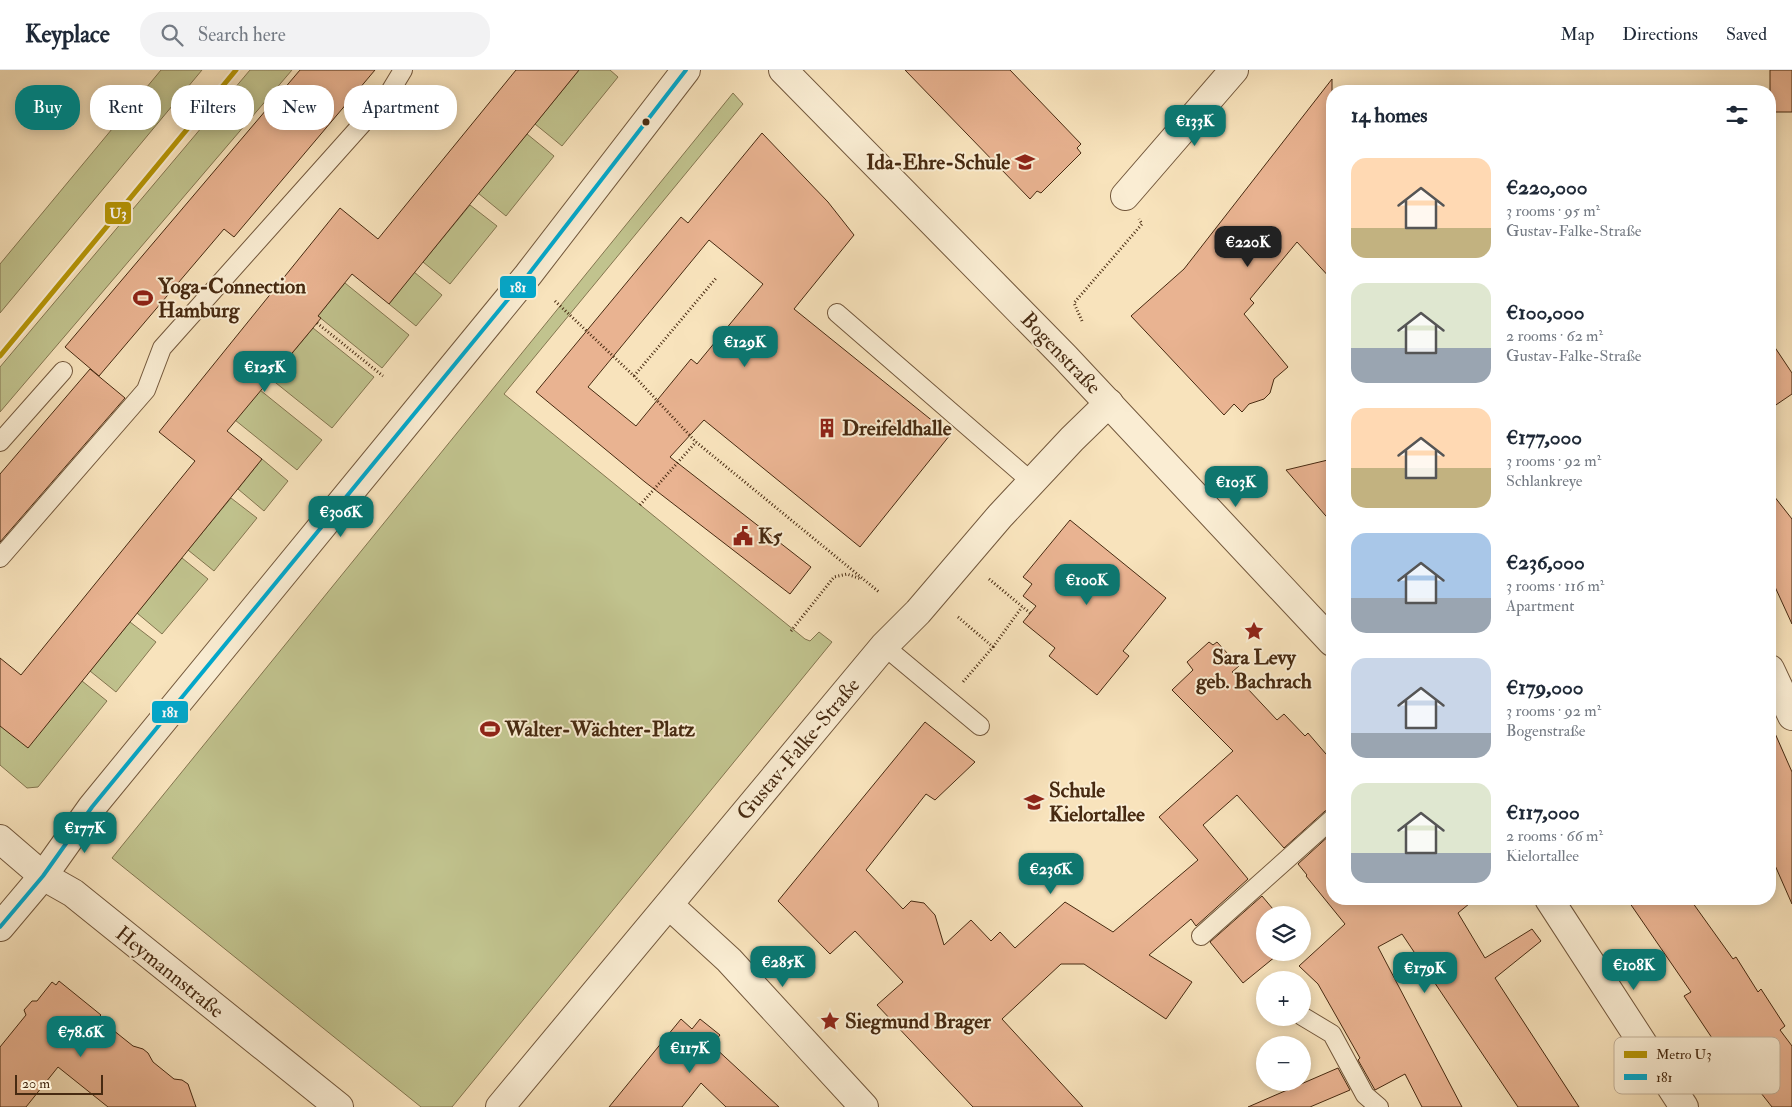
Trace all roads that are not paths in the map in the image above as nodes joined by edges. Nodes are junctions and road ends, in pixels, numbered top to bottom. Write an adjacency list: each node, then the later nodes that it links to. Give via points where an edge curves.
1 (403, 70): 11 (lane, via 388,96 162,348 146,390)
2 (686, 70): 19 (street, via 528,275 99,799)
3 (783, 70): 8 (street, Bogenstraße)
4 (1234, 70): 5 (street)
5 (1124, 196)
6 (837, 313): 10 (lane)
7 (63, 371): 9 (lane)
8 (1109, 403): 10 (street, Gustav-Falke-Straße); 12 (street, Bogenstraße)
9 (0, 442)
10 (1033, 483): 13 (street, Gustav-Falke-Straße)
11 (0, 558)
12 (1326, 636)
13 (884, 646): 16 (lane); 20 (street, Gustav-Falke-Straße)
14 (1776, 682): 15 (street)
15 (1792, 716)
16 (980, 726)
17 (1326, 824): 23 (lane)
18 (0, 839): 19 (street, Heymannstraße)
19 (43, 876): 22 (street); 27 (street, Heymannstraße, via 73,893)
20 (669, 905): 28 (street, Gustav-Falke-Straße); 29 (street, via 729,960)
21 (1553, 905): 25 (street)
22 (0, 927)
23 (1201, 936)
24 (1311, 1021): 30 (lane, via 1332,1034 1365,1095)
25 (1639, 1037)
26 (1676, 1094): 31 (street)
27 (339, 1107)
28 (500, 1107)
29 (864, 1107)
30 (1379, 1107)
31 (1684, 1107)

